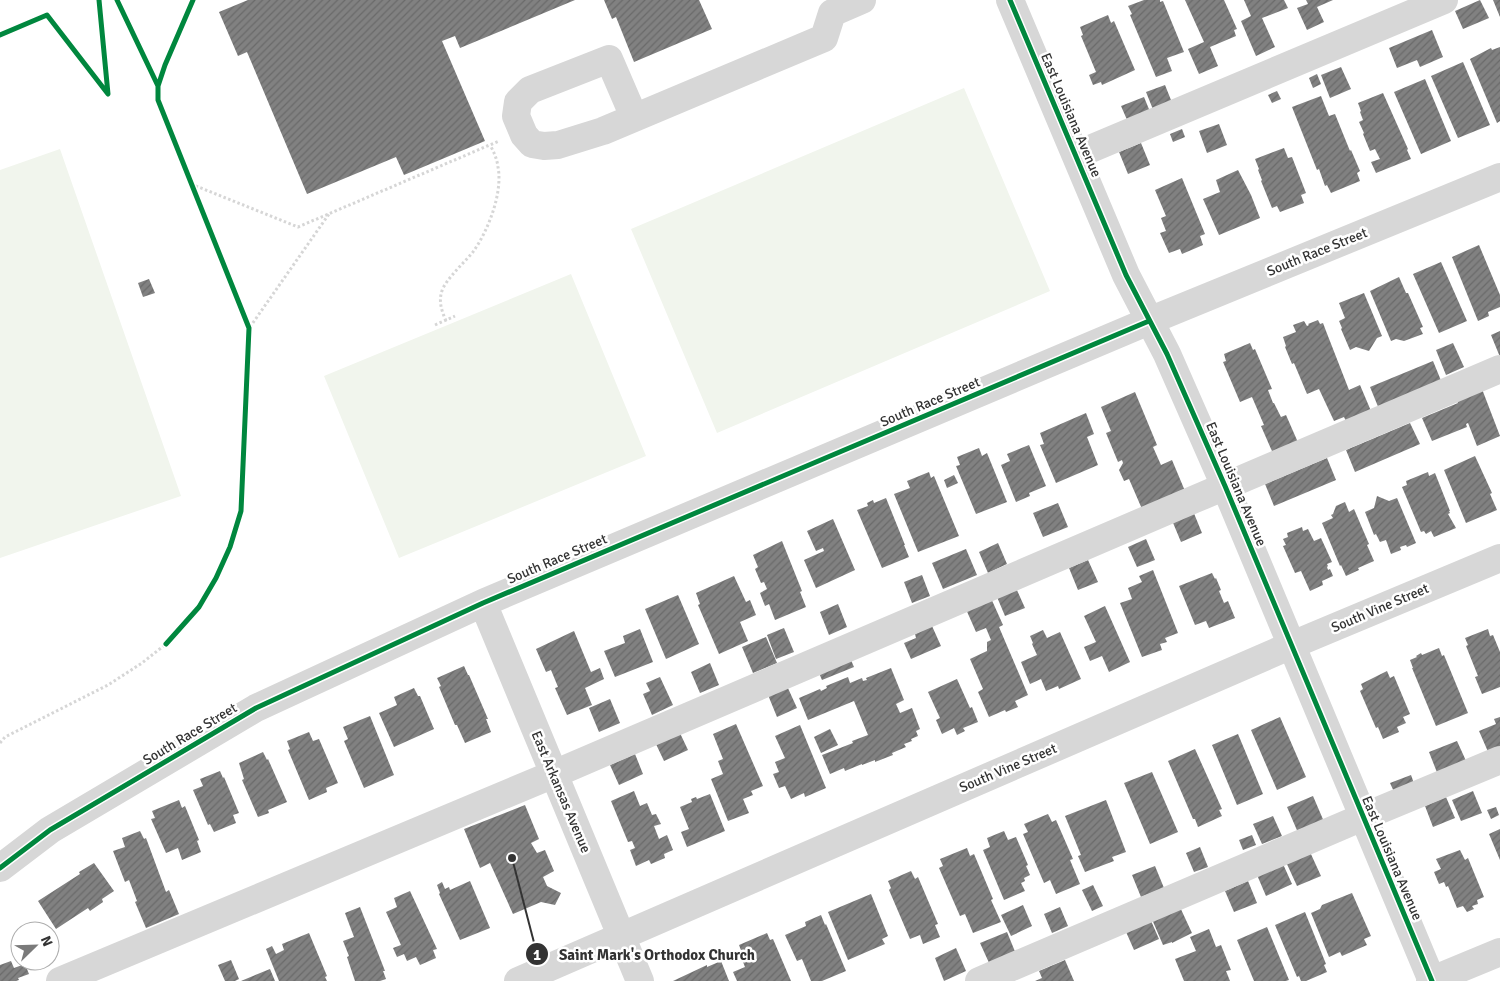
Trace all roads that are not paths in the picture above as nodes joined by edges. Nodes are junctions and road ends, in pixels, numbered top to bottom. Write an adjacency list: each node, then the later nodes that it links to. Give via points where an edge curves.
1 (862, 0): 4 (street, via 832,13 824,38)
2 (1010, 0): 5 (street, East Louisiana Avenue)
3 (1444, 0): 5 (street)
4 (634, 117): 4 (street, via 603,131 544,146 532,144 516,116 518,102 530,90 609,59)
5 (1076, 155): 7 (street, East Louisiana Avenue, via 1126,276)
6 (1500, 177): 7 (street, South Race Street)
7 (1149, 322): 9 (street, East Louisiana Avenue, via 1167,354); 11 (street, South Race Street)
8 (1500, 369): 9 (street)
9 (1224, 486): 12 (street, East Louisiana Avenue); 14 (street)
10 (1500, 558): 12 (street, South Vine Street)
11 (483, 603): 14 (street, East Arkansas Avenue); 16 (street, South Race Street, via 256,708 50,830)
12 (1292, 645): 15 (street, East Louisiana Avenue); 17 (street, South Vine Street)
13 (1500, 760): 15 (street)
14 (554, 774): 17 (street, East Arkansas Avenue); 19 (street)
15 (1363, 817): 22 (street); 23 (street, East Louisiana Avenue)
16 (0, 868)
17 (621, 936): 20 (street, South Vine Street); 21 (street, East Arkansas Avenue)
18 (1500, 952): 23 (street)
19 (60, 981)
20 (518, 981)
21 (640, 981)
22 (980, 981)
23 (1432, 981)

